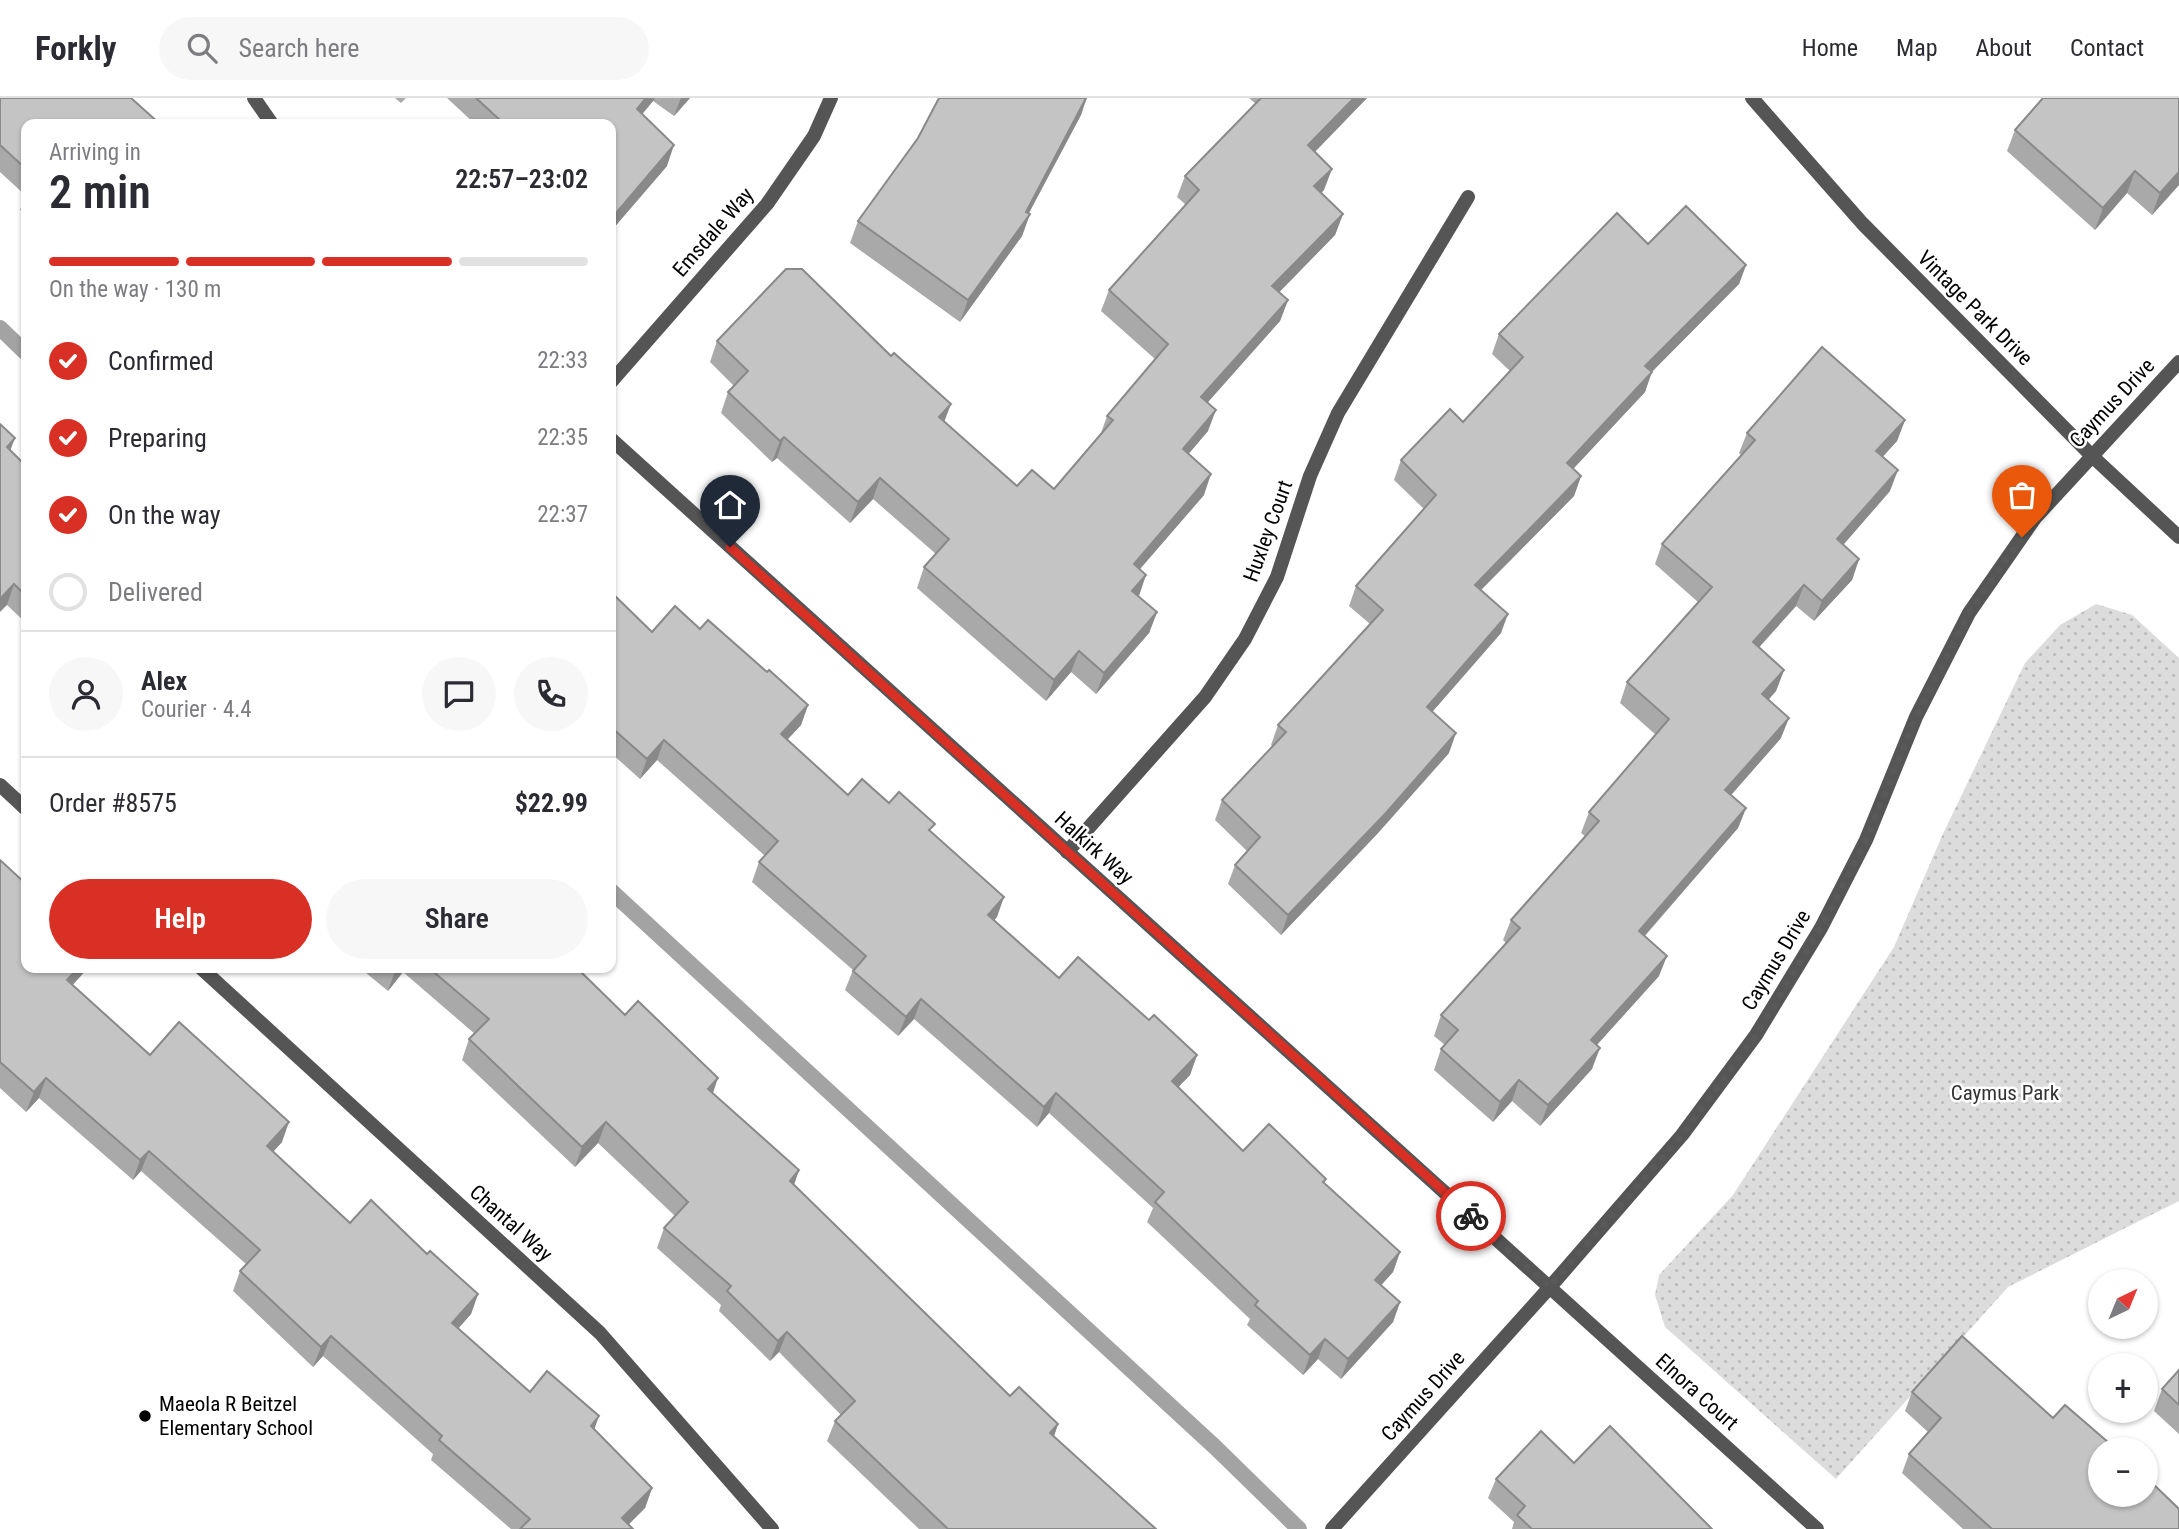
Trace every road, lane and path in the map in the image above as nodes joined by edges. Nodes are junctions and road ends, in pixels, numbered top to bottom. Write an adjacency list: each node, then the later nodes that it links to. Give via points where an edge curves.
1 (254, 98): 4 (street)
2 (831, 98): 7 (street, Emsdale Way, via 814,136 767,204)
3 (1752, 98): 9 (street, Vintage Park Drive, via 1862,223)
4 (269, 119)
5 (1468, 197): 13 (street, Huxley Court, via 1338,413 1310,477 1277,577 1245,639 1205,697)
6 (2179, 362): 9 (street, Caymus Drive)
7 (616, 376)
8 (616, 444): 13 (street, Halkirk Way)
9 (2092, 456): 10 (street, Vintage Park Drive); 15 (street, Caymus Drive, via 2035,518 1969,613 1916,717 1866,840 1821,928 1756,1035 1682,1135)
10 (2179, 537)
11 (0, 785): 12 (street)
12 (21, 804)
13 (1067, 852): 15 (street, Halkirk Way)
14 (206, 973): 16 (street, Chantal Way, via 600,1333)
15 (1549, 1287): 17 (street, Caymus Drive); 18 (street, Elnora Court)
16 (772, 1529)
17 (1332, 1529)
18 (1817, 1529)

